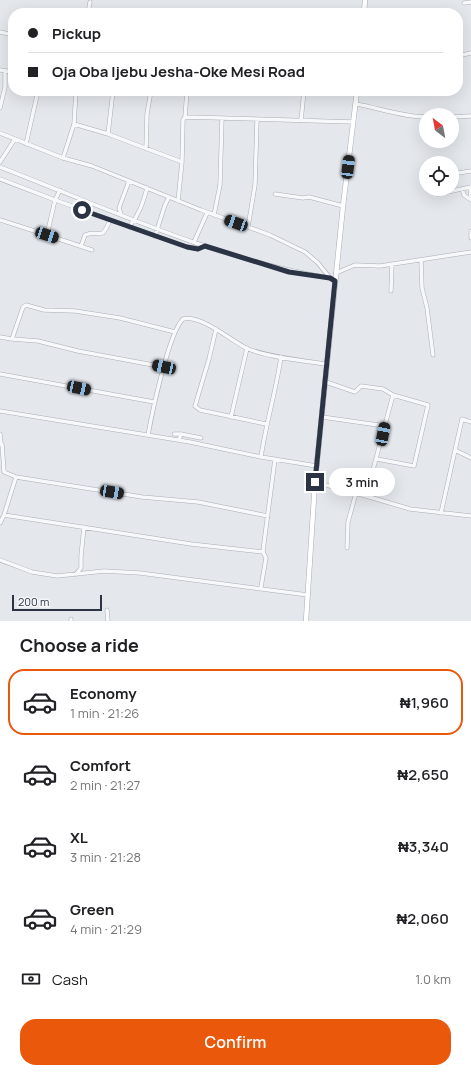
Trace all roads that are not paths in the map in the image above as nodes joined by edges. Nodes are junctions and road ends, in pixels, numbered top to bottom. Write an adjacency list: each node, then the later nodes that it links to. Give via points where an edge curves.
1 (90, 2): 4 (street)
2 (471, 2): 3 (street)
3 (464, 3)
4 (89, 8)
5 (0, 70): 6 (street)
6 (6, 71): 15 (street)
7 (37, 96): 28 (street)
8 (76, 96): 24 (street)
9 (112, 96): 26 (street)
10 (149, 96): 29 (street)
11 (187, 96): 17 (street)
12 (304, 96): 22 (street)
13 (357, 96): 14 (main road)
14 (356, 104): 18 (street); 23 (main road)
15 (0, 108)
16 (471, 116): 19 (street)
17 (185, 117): 20 (street); 32 (street)
18 (419, 117)
19 (459, 117)
20 (222, 118): 21 (street); 52 (street, via 220,185)
21 (257, 120): 22 (street); 57 (street, via 255,185)
22 (301, 121): 23 (street)
23 (353, 122): 49 (main road)
24 (74, 124): 26 (street); 30 (street)
25 (0, 133): 27 (street)
26 (108, 134): 29 (street)
27 (15, 139): 28 (street); 31 (street)
28 (26, 144): 30 (street)
29 (146, 149): 32 (street)
30 (63, 158): 37 (street, via 92,166)
31 (0, 162)
32 (182, 162): 48 (street)
33 (0, 167): 41 (street)
34 (471, 171): 35 (street)
35 (459, 173)
36 (0, 179): 46 (street)
37 (129, 182): 39 (street); 51 (street, via 119,208)
38 (470, 187): 40 (street); 45 (street)
39 (148, 188): 44 (street); 55 (street)
40 (462, 189): 42 (street); 47 (street, via 464,195)
41 (60, 190): 46 (street); 51 (street)
42 (459, 190)
43 (275, 194): 49 (street, via 309,197)
44 (169, 197): 48 (street); 58 (street)
45 (471, 197)
46 (55, 200): 54 (street); 60 (street)
47 (471, 200)
48 (178, 201): 50 (street)
49 (343, 206): 70 (main road)
50 (208, 213): 52 (street); 63 (street)
51 (121, 214): 55 (street)
52 (214, 215): 57 (street)
53 (0, 220): 60 (street)
54 (110, 220): 56 (street); 64 (street, via 102,234 85,235)
55 (135, 220): 56 (street); 58 (street)
56 (129, 227): 61 (street)
57 (248, 227): 71 (street, via 304,252 318,263)
58 (159, 229): 61 (street); 63 (street)
59 (471, 230): 62 (street)
60 (47, 235): 64 (street)
61 (156, 236): 65 (street, via 192,249)
62 (471, 238)
63 (194, 242): 65 (street)
64 (81, 246): 66 (street)
65 (205, 246): 71 (street, via 289,272)
66 (92, 250)
67 (471, 252): 68 (street)
68 (421, 260): 69 (street); 79 (street, via 422,288)
69 (392, 264): 70 (street, via 355,265); 73 (street)
70 (336, 273): 72 (main road)
71 (330, 278): 72 (street)
72 (335, 281): 81 (main road)
73 (392, 291)
74 (216, 329): 75 (street, via 186,318 181,320); 78 (street); 88 (street, via 195,406 200,410)
75 (175, 332): 77 (street, via 120,318 75,311 44,310 26,305 23,307); 82 (street)
76 (0, 337): 77 (street)
77 (12, 339): 82 (street, via 38,341)
78 (247, 348): 80 (street); 88 (street)
79 (433, 355)
80 (281, 357): 81 (street); 91 (street, via 276,391)
81 (327, 364): 84 (main road)
82 (164, 367): 86 (street)
83 (0, 374): 86 (street)
84 (326, 382): 85 (street, via 355,392 361,386 383,389); 89 (main road)
85 (394, 395): 92 (street); 104 (street, via 428,405 414,466)
86 (154, 402): 96 (street)
87 (0, 411): 96 (street)
88 (231, 417): 91 (street)
89 (322, 417): 92 (street); 105 (main road)
90 (471, 422): 100 (street, via 462,419)
91 (266, 424): 101 (street)
92 (385, 426): 104 (street)
93 (0, 434): 99 (street)
94 (174, 434): 95 (street)
95 (181, 434): 97 (street); 98 (street)
96 (148, 435): 98 (street)
97 (202, 438)
98 (180, 440): 101 (street)
99 (1, 445): 106 (street, via 4,472)
100 (455, 450): 102 (street); 110 (street)
101 (261, 457): 103 (street)
102 (471, 458)
103 (276, 459): 105 (street); 112 (street)
104 (377, 459): 109 (street)
105 (317, 466): 107 (main road)
106 (16, 477): 111 (street); 112 (street, via 142,497 198,502)
107 (315, 482): 108 (street); 121 (main road)
108 (356, 493): 109 (street); 116 (street, via 348,522)
109 (366, 496): 110 (street, via 410,509)
110 (442, 513): 113 (street)
111 (4, 515): 114 (street); 115 (street)
112 (268, 516): 117 (street)
113 (471, 516)
114 (0, 523)
115 (84, 528): 117 (street); 119 (street, via 81,568)
116 (347, 548)
117 (263, 552): 120 (street, via 266,558)
118 (0, 560): 119 (street, via 32,572 57,576)
119 (76, 574): 120 (street, via 140,573)
120 (261, 587): 121 (street)
121 (308, 595): 124 (main road)
122 (107, 610): 123 (street)
123 (108, 621)
124 (306, 621)

